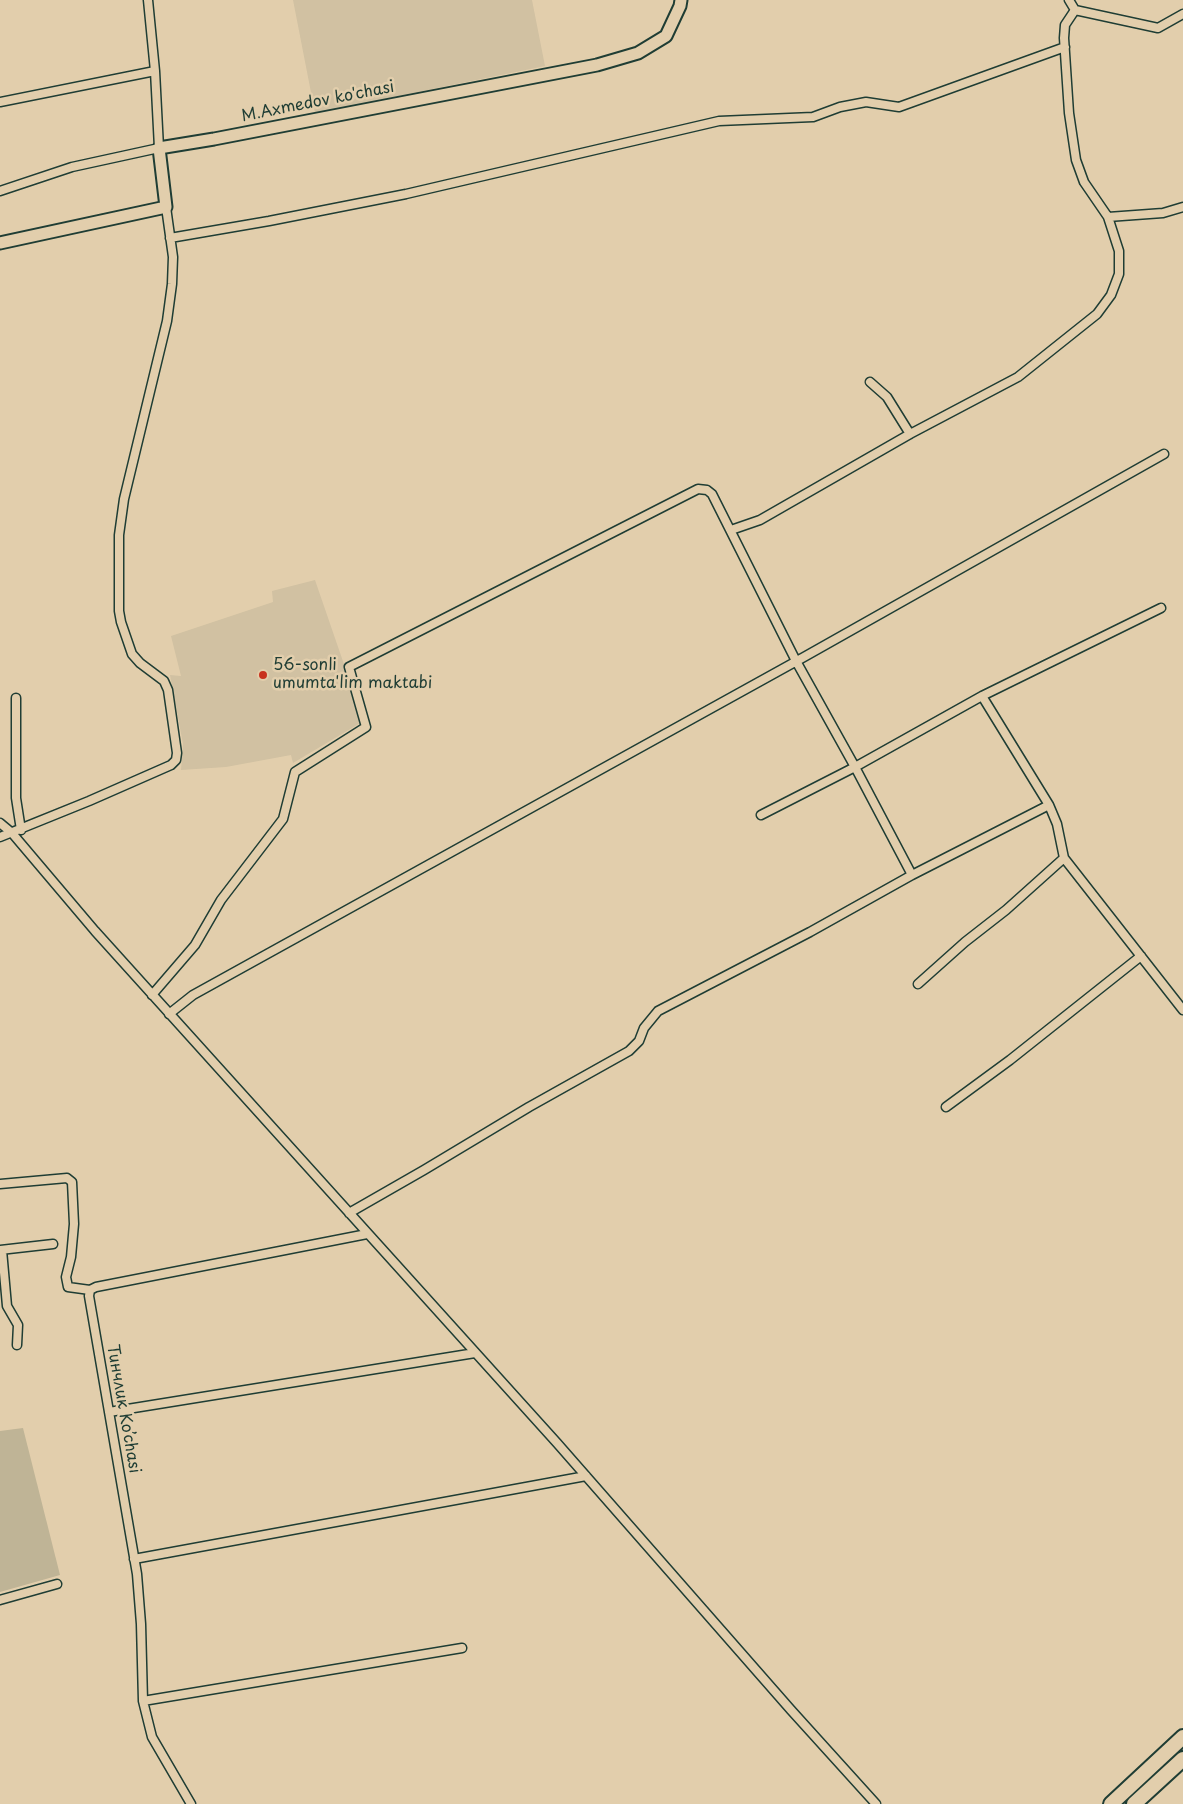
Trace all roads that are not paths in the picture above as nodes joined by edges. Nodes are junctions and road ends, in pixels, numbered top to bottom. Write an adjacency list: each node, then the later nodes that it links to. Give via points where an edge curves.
1 (148, 0): 7 (street)
2 (681, 0): 9 (main road, M.Axmedov ko'chasi, via 666,36 638,53 597,65)
3 (1069, 0): 4 (street)
4 (1075, 10): 5 (street, via 1158,28); 6 (street, via 1065,25)
5 (1183, 14)
6 (1065, 47): 13 (street, via 1076,160 1084,182); 14 (street, via 899,107 866,102 813,117 719,121 406,194)
7 (155, 71): 8 (street); 9 (street)
8 (0, 102)
9 (159, 151): 10 (street, via 72,167); 11 (main road)
10 (0, 191)
11 (166, 207): 14 (street); 15 (main road)
12 (1183, 207): 13 (street, via 1163,213)
13 (1108, 217): 17 (street, via 1119,252 1119,274 1110,295 1096,314 1018,377)
14 (170, 238): 28 (street, via 173,257 167,321 124,499 119,535 119,611 132,654 140,664 164,680 168,690 176,760)
15 (0, 243)
16 (870, 382): 17 (street, via 887,397)
17 (910, 434): 19 (street, via 760,520)
18 (1164, 454): 21 (street)
19 (731, 530): 21 (street); 35 (street, via 712,494 698,489 349,667 366,727 295,772 283,819 221,900 195,945)
20 (1161, 608): 22 (street)
21 (796, 660): 24 (street); 37 (street, via 193,995)
22 (982, 696): 24 (street); 25 (street)
23 (16, 698): 28 (street, via 16,798)
24 (855, 767): 26 (street); 32 (street)
25 (1049, 805): 31 (street, via 1058,824); 32 (street)
26 (762, 815)
27 (0, 823): 29 (street)
28 (21, 830): 29 (street)
29 (12, 833): 30 (street); 35 (street)
30 (0, 837)
31 (1064, 858): 33 (street); 34 (street)
32 (912, 875): 40 (street, via 658,1012 629,1051)
33 (1141, 956): 36 (street); 38 (street)
34 (918, 984)
35 (152, 994): 37 (street)
36 (1183, 1010)
37 (169, 1014): 40 (street)
38 (946, 1107)
39 (0, 1184): 44 (street, via 67,1178 72,1182 72,1257 66,1277 68,1287)
40 (349, 1213): 41 (street)
41 (367, 1234): 44 (street); 46 (street)
42 (53, 1244): 43 (street)
43 (1, 1250): 45 (street, via 7,1306 18,1325)
44 (90, 1290): 47 (street, Тинчлик Ko’chasi)
45 (16, 1345)
46 (475, 1353): 47 (street); 48 (street)
47 (109, 1412): 49 (street, Тинчлик Ko’chasi)
48 (586, 1476): 49 (street); 57 (street)
49 (134, 1559): 53 (street, Тинчлик Ko’chasi, via 141,1624)
50 (57, 1584): 51 (street)
51 (0, 1600)
52 (462, 1648): 53 (street)
53 (143, 1701): 56 (street, Тинчлик Ko’chasi, via 152,1737)
54 (1183, 1737): 58 (highway)
55 (1183, 1760): 59 (highway)
56 (191, 1804)
57 (876, 1804)
58 (1111, 1804)
59 (1134, 1804)

